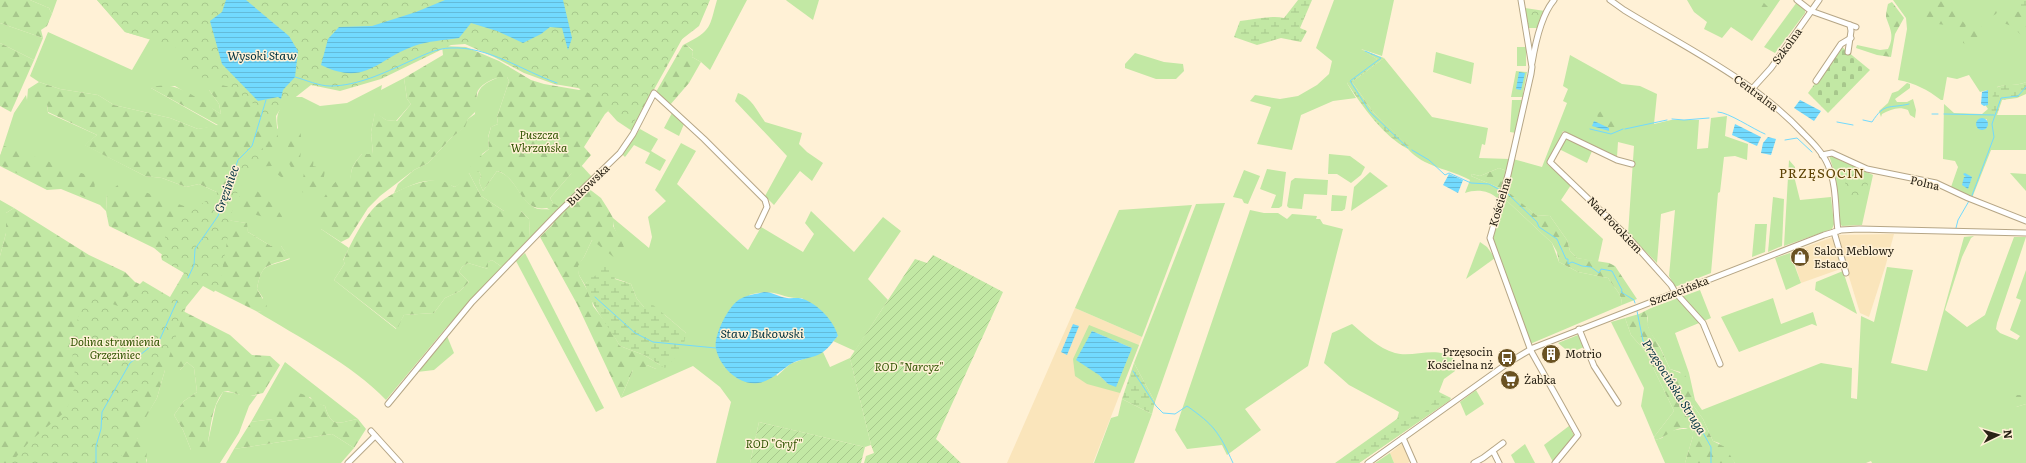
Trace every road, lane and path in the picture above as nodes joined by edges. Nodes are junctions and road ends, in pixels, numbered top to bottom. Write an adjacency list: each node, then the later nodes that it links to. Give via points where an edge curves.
1 (1521, 0): 11 (street, Kościelna)
2 (1554, 0): 12 (street, via 1549,7)
3 (1606, 0): 6 (street, Centralna)
4 (1797, 0): 7 (street)
5 (1819, 0): 7 (street, Szkolna)
6 (1611, 1): 16 (street, Centralna)
7 (1811, 11): 8 (street); 16 (street, Szkolna, via 1771,68)
8 (1850, 25): 9 (street); 10 (street)
9 (1856, 27)
10 (1851, 38): 13 (street); 15 (street, via 1841,44)
11 (1528, 45): 12 (street); 14 (street, Kościelna)
12 (1536, 45): 14 (street)
13 (1848, 52)
14 (1532, 67): 26 (street, Kościelna, via 1508,175 1490,238)
15 (1816, 81)
16 (1752, 89): 17 (street, Centralna, via 1795,124)
17 (1822, 155): 19 (street, Polna, via 1832,153 1867,170 1936,183); 21 (street, Centralna, via 1833,182)
18 (1632, 164): 24 (street, Nad Potokiem, via 1617,160 1565,135 1550,162 1627,236)
19 (2026, 221)
20 (758, 226): 29 (street, Bukowska, via 767,207 765,200 654,93 622,152 559,212 472,302)
21 (1836, 232): 22 (street, Szczecińska, via 1864,229); 23 (street, Centralna); 24 (street, Szczecińska)
22 (2026, 233)
23 (1846, 273)
24 (1675, 292): 25 (street, Szczecińska); 27 (street, Nad Potokiem, via 1703,324)
25 (1579, 329): 26 (street, Szczecińska); 28 (street, via 1594,366)
26 (1530, 349): 32 (street, Szczecińska); 41 (street, Kościelna, via 1578,435)
27 (1720, 364)
28 (1618, 403)
29 (388, 404)
30 (371, 431): 31 (street)
31 (375, 436): 35 (street); 36 (street)
32 (1403, 438): 37 (street, Szczecińska); 38 (street)
33 (1503, 443): 34 (street)
34 (1493, 451): 39 (street); 40 (street)
35 (348, 463)
36 (400, 463)
37 (1368, 463)
38 (1414, 463)
39 (1474, 463)
40 (1499, 463)
41 (1555, 463)

